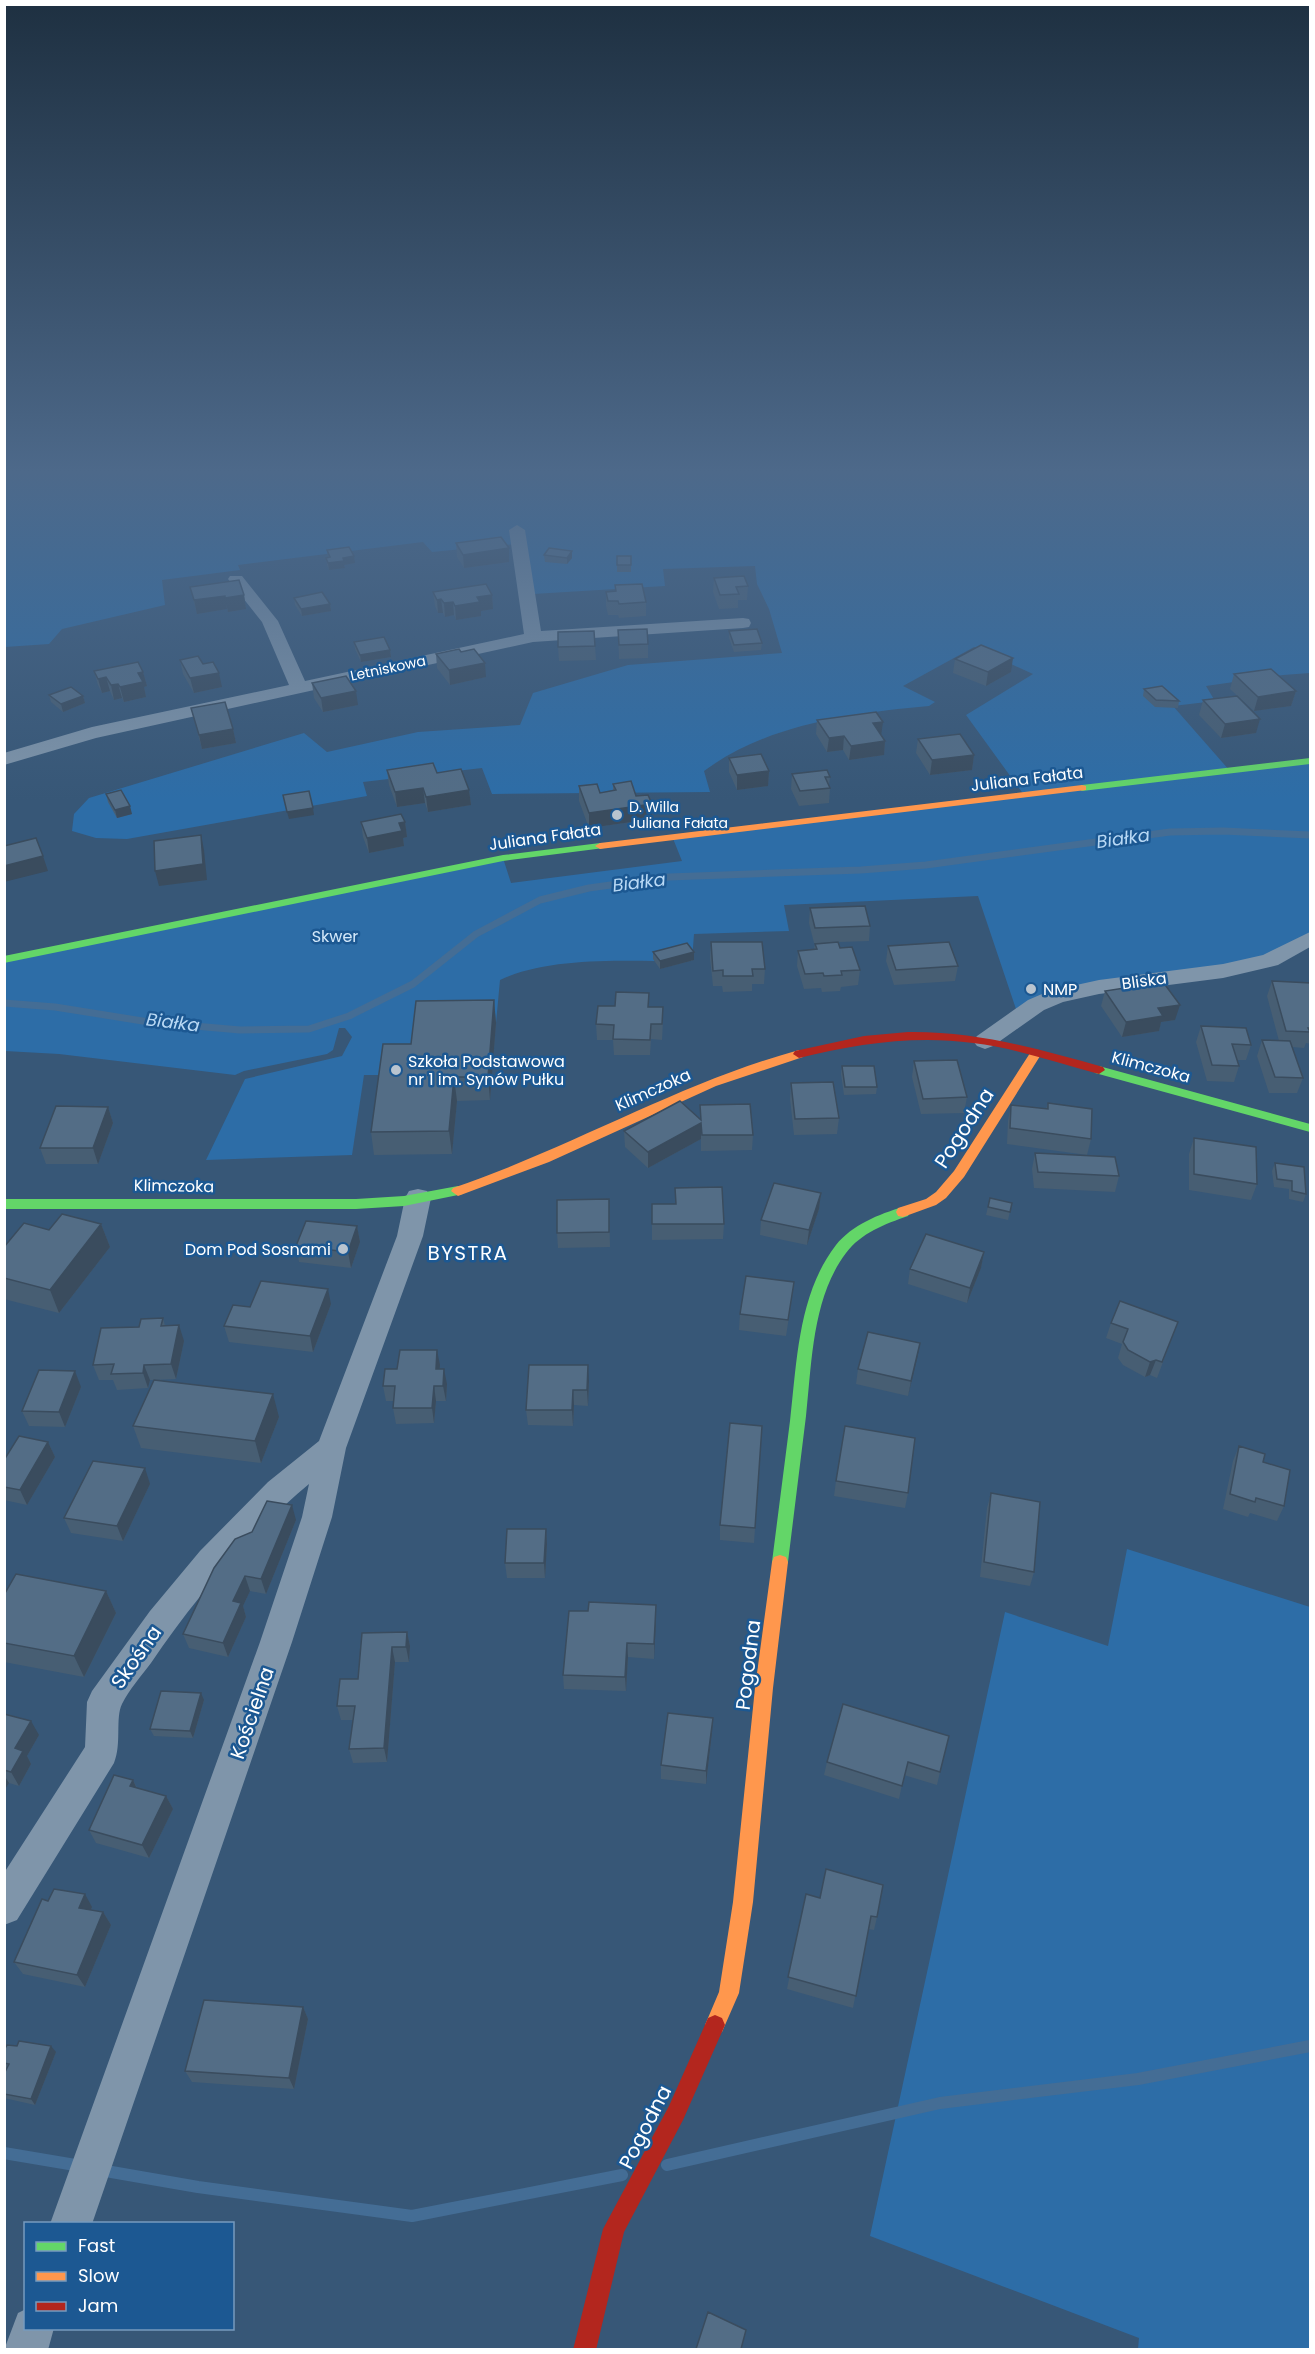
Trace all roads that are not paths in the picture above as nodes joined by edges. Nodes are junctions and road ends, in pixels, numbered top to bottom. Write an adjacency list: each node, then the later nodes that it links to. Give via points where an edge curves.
1 (238, 581): 5 (street, via 270,621)
2 (525, 581): 4 (street)
3 (743, 623): 4 (street, Letniskowa)
4 (533, 637): 5 (street, Letniskowa)
5 (299, 687): 6 (street, Letniskowa, via 92,733)
6 (4, 759)
7 (1311, 761): 9 (street, Juliana Fałata, via 503,858)
8 (1311, 939): 10 (street, Bliska, via 1270,960 1223,971 1057,996 1036,1005)
9 (4, 960)
10 (985, 1041): 11 (street, Klimczoka); 13 (street, Klimczoka, via 942,1035 892,1037 813,1051 739,1071 492,1180)
11 (1036, 1053): 12 (street, Klimczoka); 20 (street, Pogodna, via 960,1174 941,1195 863,1229 839,1250 820,1287 808,1343 729,1993 676,2113 614,2229)
12 (1311, 1128)
13 (418, 1198): 14 (street, Klimczoka, via 375,1204); 15 (street, Kościelna, via 410,1236)
14 (4, 1204)
15 (331, 1448): 16 (street, Skośna, via 279,1491 211,1561 154,1630 104,1702 102,1751); 17 (street, Kościelna, via 317,1517 276,1642)
16 (4, 1907)
17 (77, 2208)
18 (32, 2330): 19 (street)
19 (26, 2349)
20 (584, 2349)

